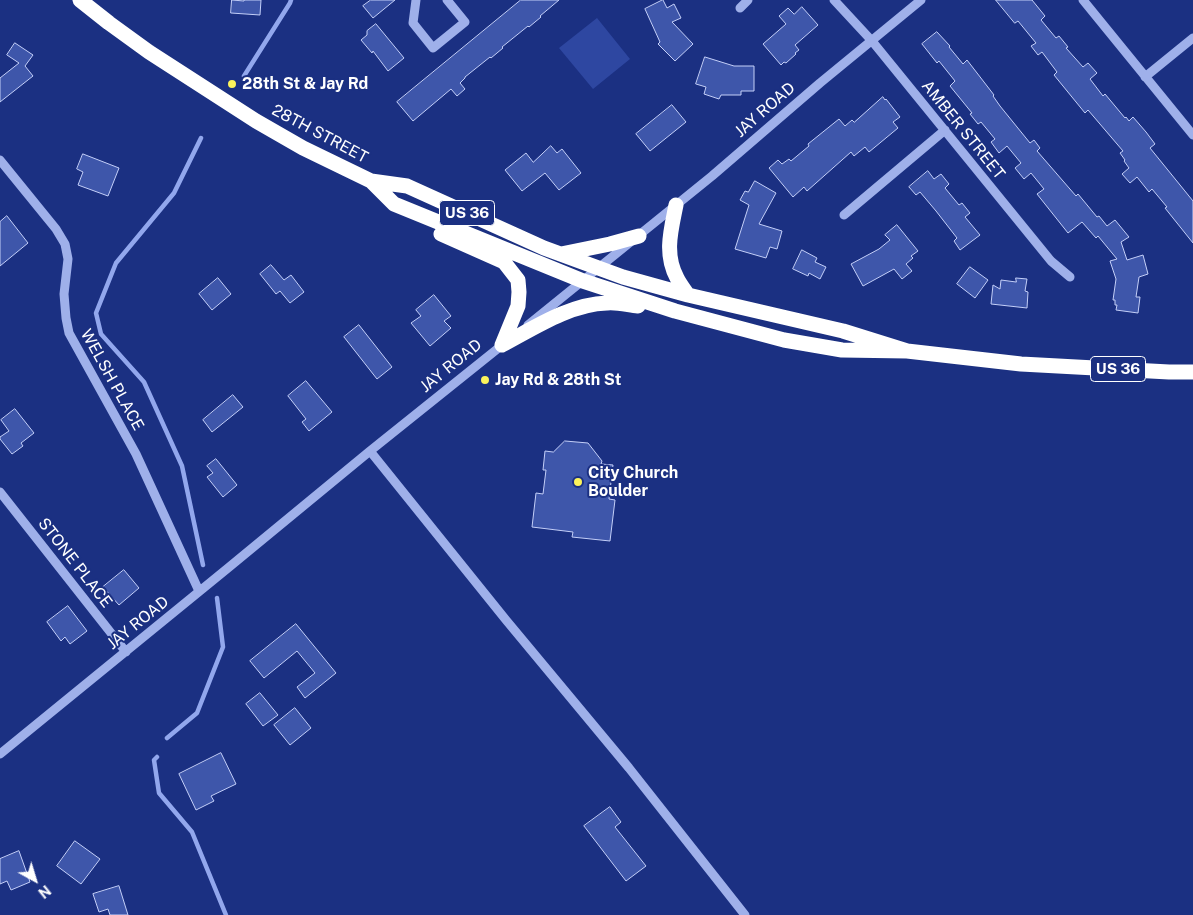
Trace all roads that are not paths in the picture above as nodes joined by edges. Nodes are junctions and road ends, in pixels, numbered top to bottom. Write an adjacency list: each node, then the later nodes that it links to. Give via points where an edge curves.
1 (80, 0): 15 (highway, 28TH STREET / US 36, via 149,52 256,121 303,148)
2 (416, 0): 3 (street, via 413,23 433,48 465,22)
3 (447, 0)
4 (748, 0): 8 (street)
5 (834, 0): 10 (street, AMBER STREET)
6 (921, 0): 10 (street, JAY ROAD)
7 (1083, 0): 11 (street)
8 (740, 8)
9 (1193, 38): 11 (street)
10 (872, 41): 12 (street, AMBER STREET); 17 (street, JAY ROAD)
11 (1145, 78): 13 (street)
12 (945, 130): 18 (street); 22 (street, AMBER STREET, via 1051,261)
13 (1193, 136)
14 (0, 160): 31 (street, WELSH PLACE, via 65,244 68,259 64,294 69,333 136,454)
15 (371, 180): 16 (highway, 28TH STREET / US 36); 20 (highway, 28TH STREET / US 36, via 407,186)
16 (394, 204): 23 (highway, 28TH STREET / US 36); 26 (highway, via 417,223 504,262 513,273 518,280 518,306)
17 (676, 205): 19 (street, JAY ROAD); 24 (highway, via 669,254 677,279)
18 (844, 215)
19 (639, 236): 20 (highway); 21 (street, JAY ROAD)
20 (561, 254): 21 (highway, 28TH STREET / US 36)
21 (598, 268): 23 (street, JAY ROAD); 24 (highway, US 36)
22 (1070, 277)
23 (582, 281): 25 (highway, US 36); 26 (street, JAY ROAD)
24 (688, 295): 27 (highway, US 36, via 843,331)
25 (675, 311): 26 (highway, via 609,303 588,305 564,313); 27 (highway, US 36, via 784,340 842,350)
26 (502, 345): 29 (street, JAY ROAD)
27 (906, 351): 28 (highway, US 36, via 1021,364)
28 (1193, 372)
29 (370, 450): 31 (street, JAY ROAD); 34 (street)
30 (0, 492): 32 (street, STONE PLACE)
31 (200, 591): 32 (street, JAY ROAD)
32 (126, 652): 33 (street, JAY ROAD)
33 (0, 754)
34 (745, 915)

